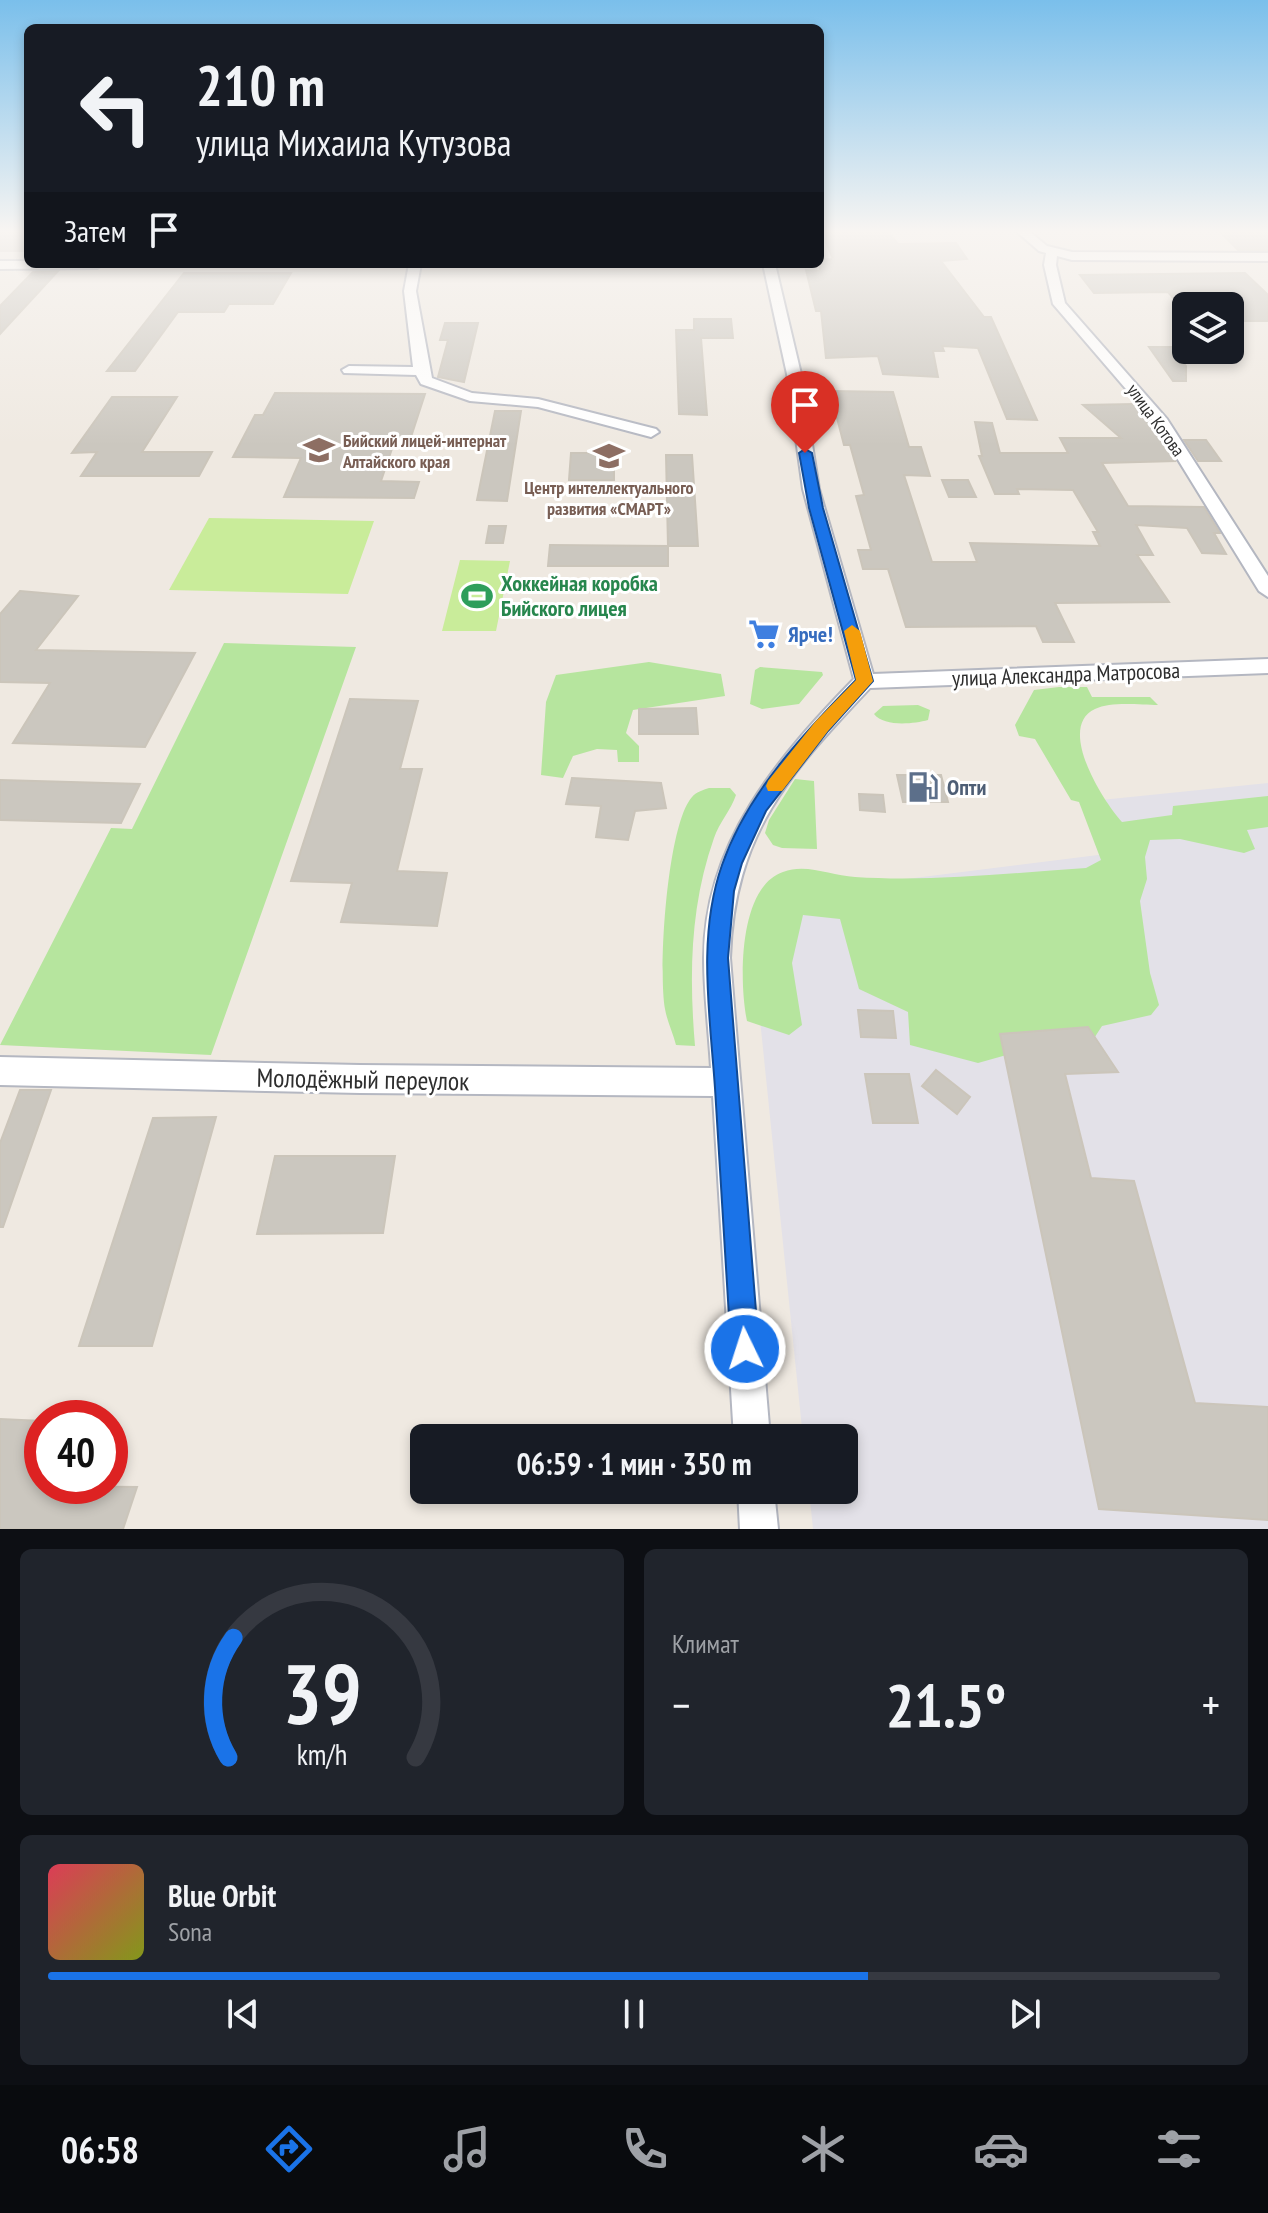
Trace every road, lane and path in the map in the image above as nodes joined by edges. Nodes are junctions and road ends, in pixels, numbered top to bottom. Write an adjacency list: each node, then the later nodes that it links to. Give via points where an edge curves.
1 (412, 302): 5 (street)
2 (778, 302): 9 (street, via 811,489)
3 (1059, 302): 7 (street, улица Котова, via 1162,422)
4 (349, 370): 5 (street)
5 (421, 371): 6 (street, via 426,381 452,392 538,403)
6 (651, 432)
7 (1268, 591)
8 (1268, 666): 9 (street, улица Александра Матросова)
9 (865, 681): 11 (street, via 821,726 758,807 732,863 717,958)
10 (1, 1074): 11 (street, Молодёжный переулок)
11 (727, 1082): 12 (street)
12 (751, 1424)
13 (757, 1504): 14 (street)
14 (759, 1529)

